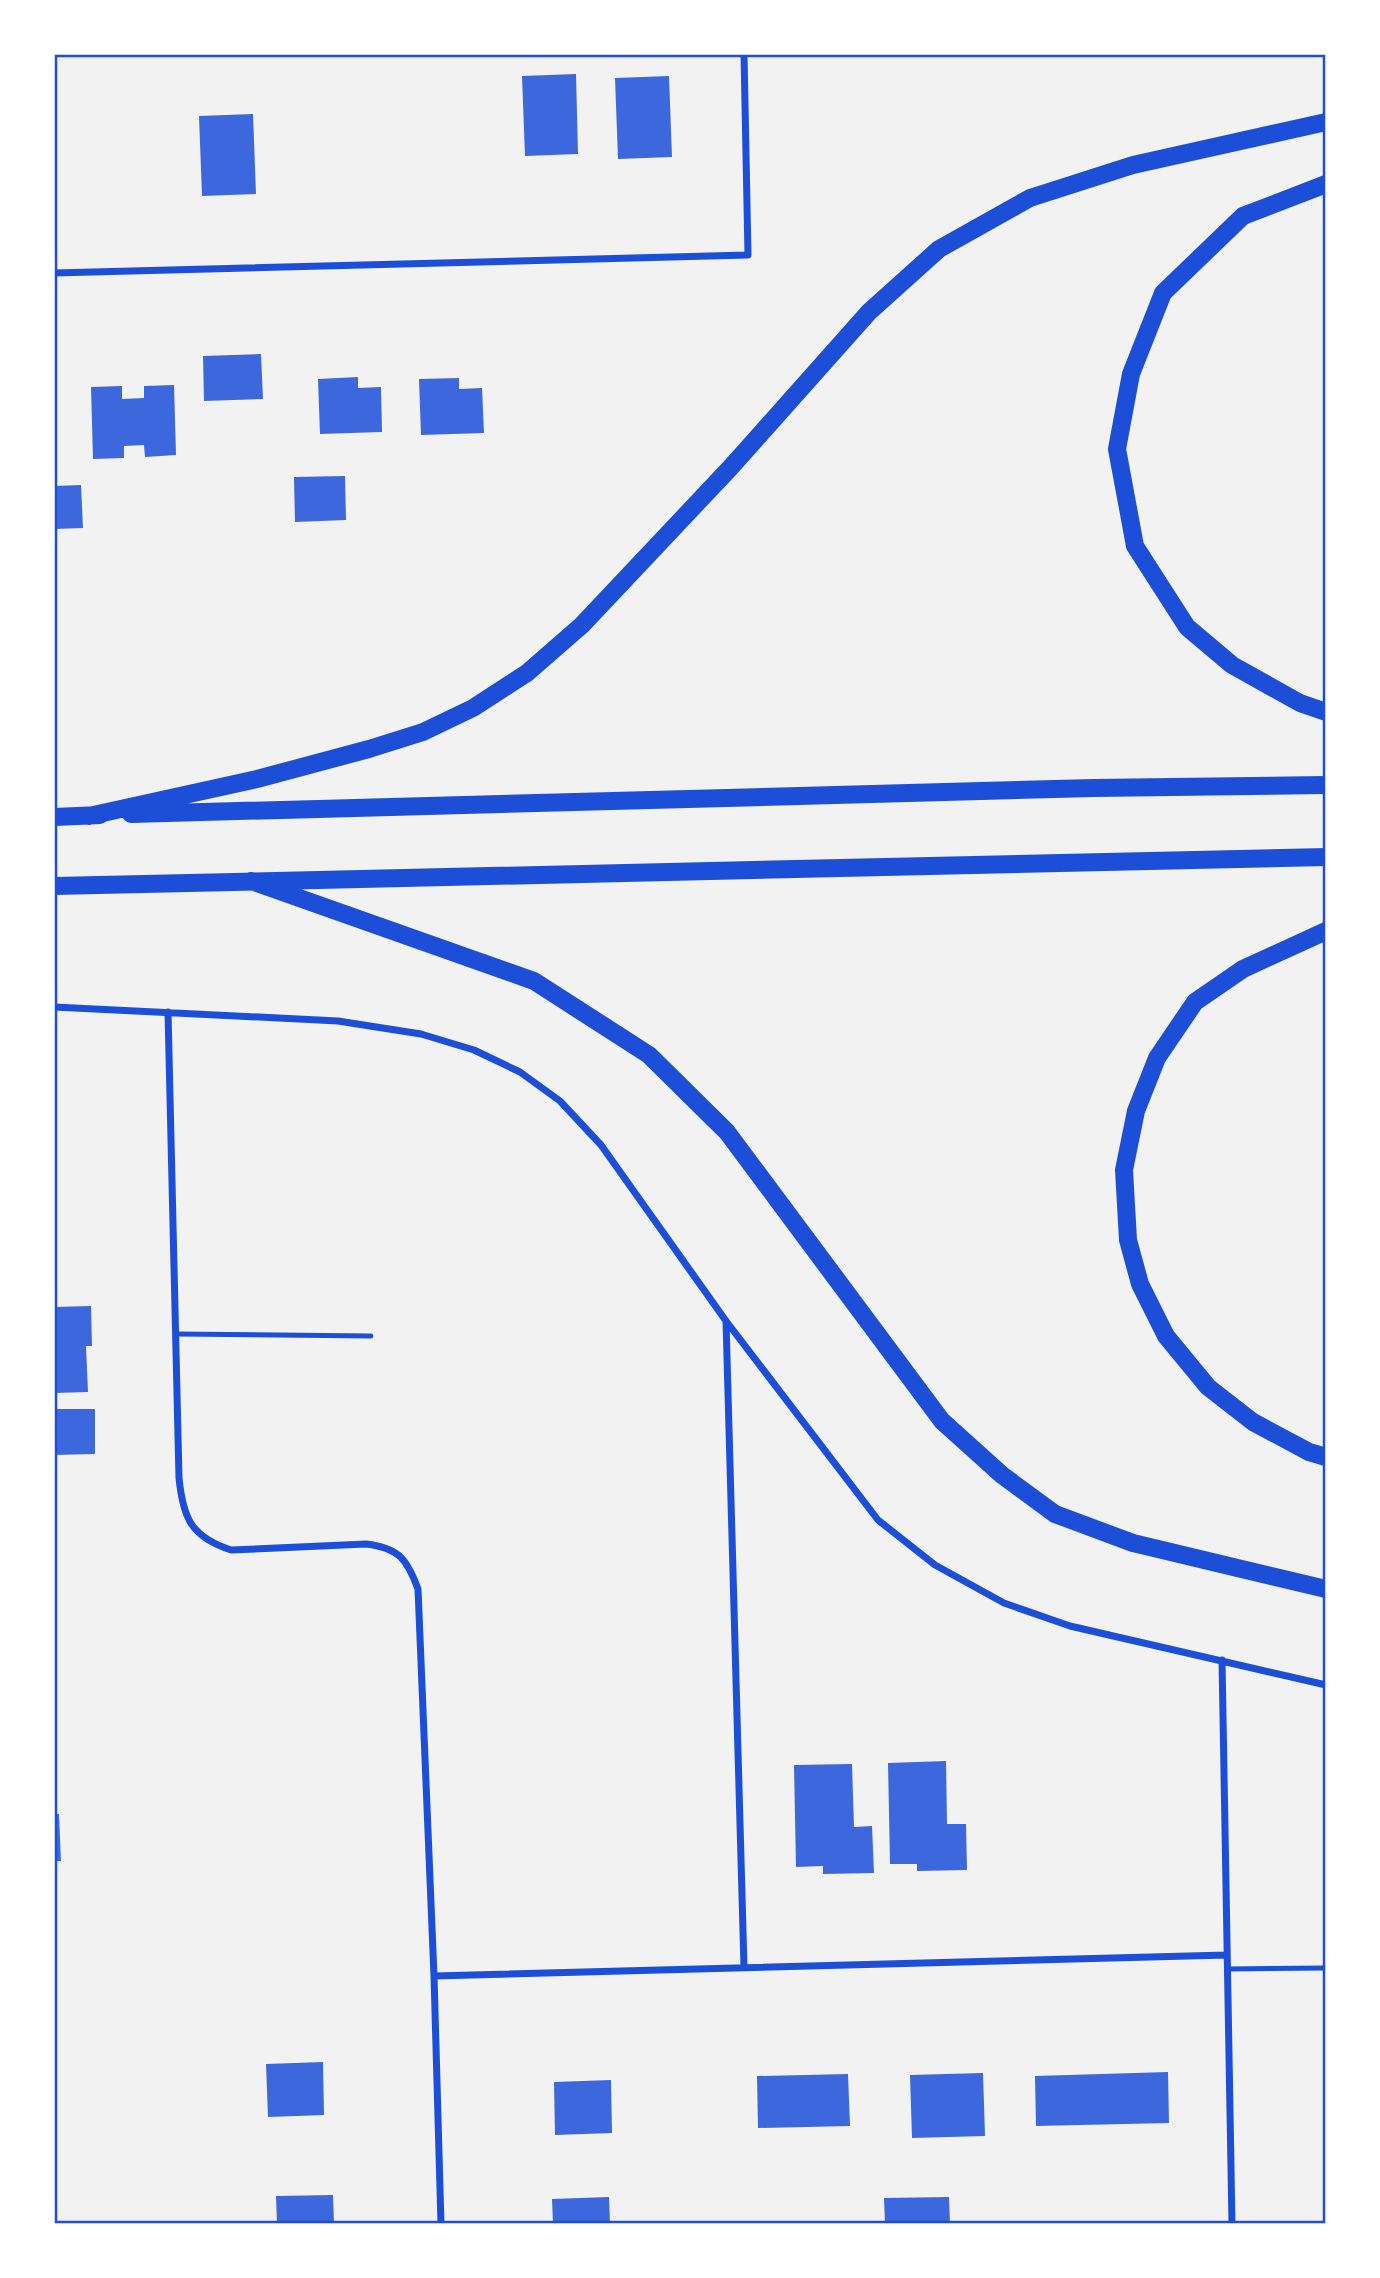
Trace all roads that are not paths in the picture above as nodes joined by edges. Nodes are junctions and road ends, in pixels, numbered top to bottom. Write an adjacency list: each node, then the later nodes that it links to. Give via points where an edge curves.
1 (744, 54): 4 (street, via 748,255)
2 (1326, 122): 7 (main road, via 1133,165 1030,198 939,249 869,313 582,625 527,673 473,708 423,732 369,749)
3 (1326, 184): 5 (main road, via 1243,216 1163,293 1131,374 1117,449 1135,546 1187,627 1232,665 1300,703)
4 (54, 273)
5 (1326, 712)
6 (1326, 785): 7 (main road)
7 (89, 816): 8 (main road)
8 (54, 817)
9 (1326, 857): 10 (main road)
10 (251, 881): 11 (main road); 19 (main road, via 534,981 649,1055 727,1132 942,1420 1002,1475 1055,1514 1133,1543)
11 (54, 886)
12 (1326, 931): 18 (main road, via 1242,969 1195,1002 1157,1058 1136,1111 1124,1170 1128,1240 1140,1284 1166,1336 1208,1387 1253,1422)
13 (54, 1007): 14 (street)
14 (168, 1012): 15 (street, via 338,1021 421,1034 474,1050 520,1072 560,1101 601,1145); 16 (street)
15 (726, 1321): 20 (street, via 878,1520 935,1565 1004,1603 1069,1626); 23 (street)
16 (176, 1334): 17 (lane); 26 (street, via 181,1501 199,1534 211,1544 231,1550 382,1546 397,1552 412,1573 420,1607)
17 (371, 1336)
18 (1326, 1458)
19 (1326, 1589)
20 (1222, 1660): 21 (street); 22 (street)
21 (1326, 1685)
22 (1227, 1955): 23 (street); 25 (street)
23 (744, 1967): 26 (street)
24 (1326, 1968): 25 (lane)
25 (1227, 1969): 28 (street)
26 (434, 1976): 27 (street)
27 (441, 2224)
28 (1232, 2224)

